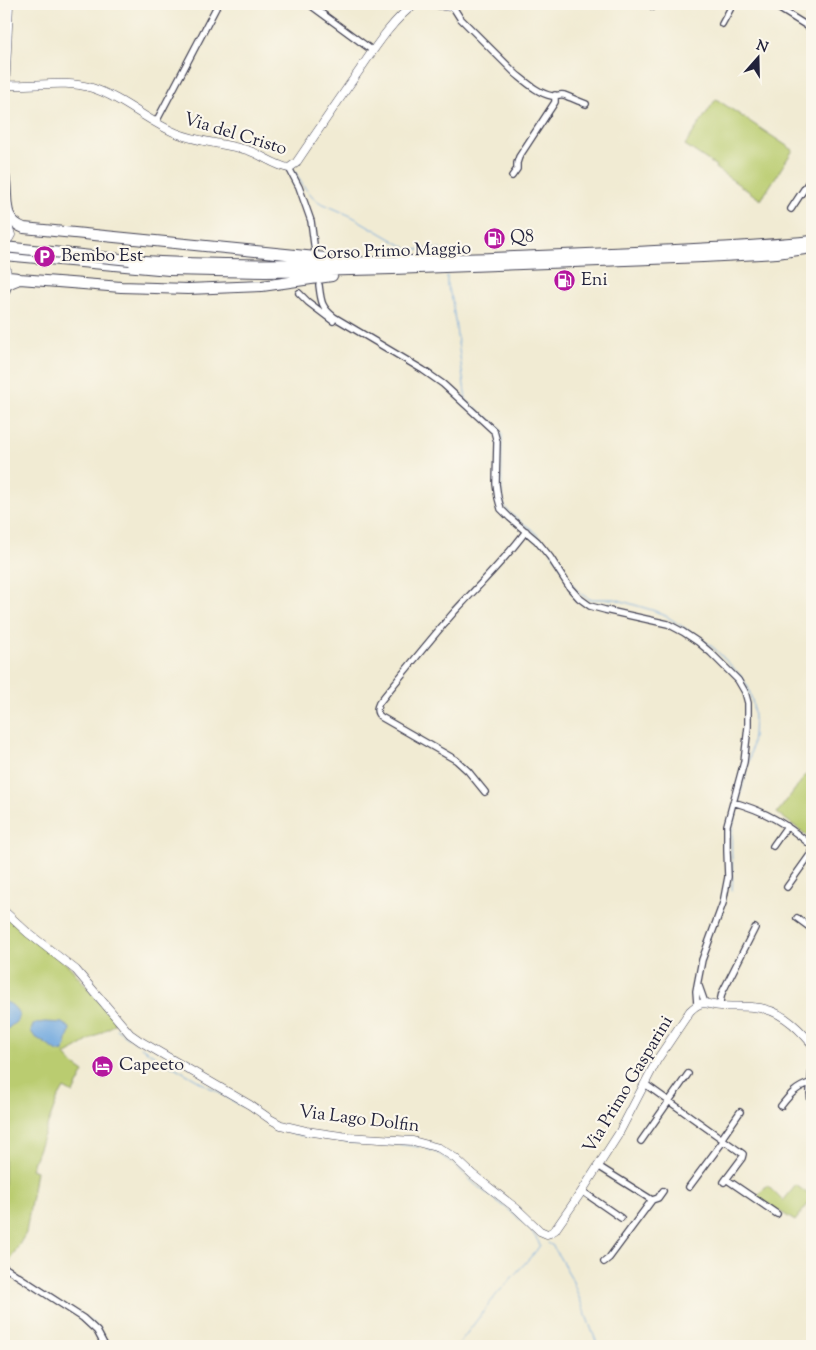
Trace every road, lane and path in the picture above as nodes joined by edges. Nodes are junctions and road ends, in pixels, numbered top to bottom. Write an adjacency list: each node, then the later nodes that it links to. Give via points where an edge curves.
1 (8, 4): 12 (street)
2 (218, 4): 16 (street)
3 (309, 4): 11 (street)
4 (415, 4): 11 (street, Via del Cristo, via 400,16)
5 (435, 4): 7 (street)
6 (733, 4): 9 (street)
7 (455, 5): 13 (street, via 460,18 516,74 536,89)
8 (775, 6): 10 (street)
9 (722, 24)
10 (812, 29)
11 (373, 51): 17 (street, Via del Cristo, via 296,163)
12 (5, 87): 15 (street); 16 (street, Via del Cristo, via 79,84 118,100)
13 (555, 95): 14 (street); 19 (street, via 555,102 519,157)
14 (586, 104)
15 (4, 115)
16 (156, 122): 17 (street, Via del Cristo, via 185,136 253,152)
17 (289, 168): 28 (street, via 310,216)
18 (4, 175): 23 (highway, via 5,212 9,220)
19 (512, 176)
20 (812, 177): 21 (street)
21 (791, 210)
22 (6, 226): 23 (highway, via 17,230); 27 (street, via 11,235)
23 (24, 228): 30 (highway)
24 (812, 241): 30 (highway, Corso Primo Maggio, via 704,249)
25 (4, 247): 32 (highway, Corso Primo Maggio, bridge)
26 (812, 248): 33 (highway, Corso Primo Maggio, via 703,257)
27 (4, 252)
28 (315, 252)
29 (4, 255): 32 (highway, Corso Primo Maggio)
30 (371, 262): 32 (highway, Corso Primo Maggio)
31 (4, 264): 35 (street, via 7,272)
32 (130, 264): 33 (highway, Corso Primo Maggio, via 209,272)
33 (393, 269): 34 (highway, via 245,288 146,288)
34 (20, 279): 35 (highway); 37 (highway, via 7,284)
35 (4, 280)
36 (319, 284): 39 (street, via 326,311)
37 (4, 291)
38 (299, 294): 39 (street, via 328,318 361,337)
39 (373, 340): 40 (street, via 443,384 494,431 497,442 496,484 501,508)
40 (526, 531): 41 (street, via 411,663 377,710 381,717 456,760); 42 (street, via 537,540 578,598 590,606 668,624 698,642 738,680 748,703 748,727)
41 (485, 792)
42 (737, 804): 43 (street, via 765,813); 52 (street, via 727,825 727,885 702,960 698,983)
43 (787, 826): 44 (street); 45 (street)
44 (773, 846)
45 (812, 846)
46 (812, 852): 47 (street)
47 (787, 887)
48 (4, 911): 72 (street, Via Lago Dolfin, via 85,978 118,1021 140,1041 281,1125 329,1134 413,1140 439,1148)
49 (798, 918): 51 (street)
50 (755, 928): 53 (street, via 722,993)
51 (812, 929)
52 (701, 1003): 53 (street); 58 (street, Via Primo Gasparini, via 690,1011 666,1045)
53 (720, 1006): 54 (street, via 754,1006 774,1011)
54 (812, 1044)
55 (812, 1070): 57 (street)
56 (688, 1074): 59 (street)
57 (810, 1083): 60 (street, via 799,1087); 62 (street)
58 (645, 1084): 59 (street); 65 (street, Via Primo Gasparini)
59 (669, 1100): 63 (street); 64 (street)
60 (781, 1106)
61 (740, 1112): 63 (street)
62 (812, 1112)
63 (723, 1139): 66 (street); 70 (street, via 743,1154 725,1181)
64 (641, 1141)
65 (598, 1166): 67 (street, Via Primo Gasparini); 69 (street)
66 (690, 1187)
67 (582, 1191): 71 (street); 72 (street, Via Primo Gasparini, via 555,1230)
68 (663, 1191): 69 (street)
69 (652, 1200): 73 (street)
70 (777, 1214)
71 (621, 1218)
72 (545, 1234)
73 (604, 1262)
74 (4, 1267): 75 (street, via 84,1318)
75 (106, 1346)

